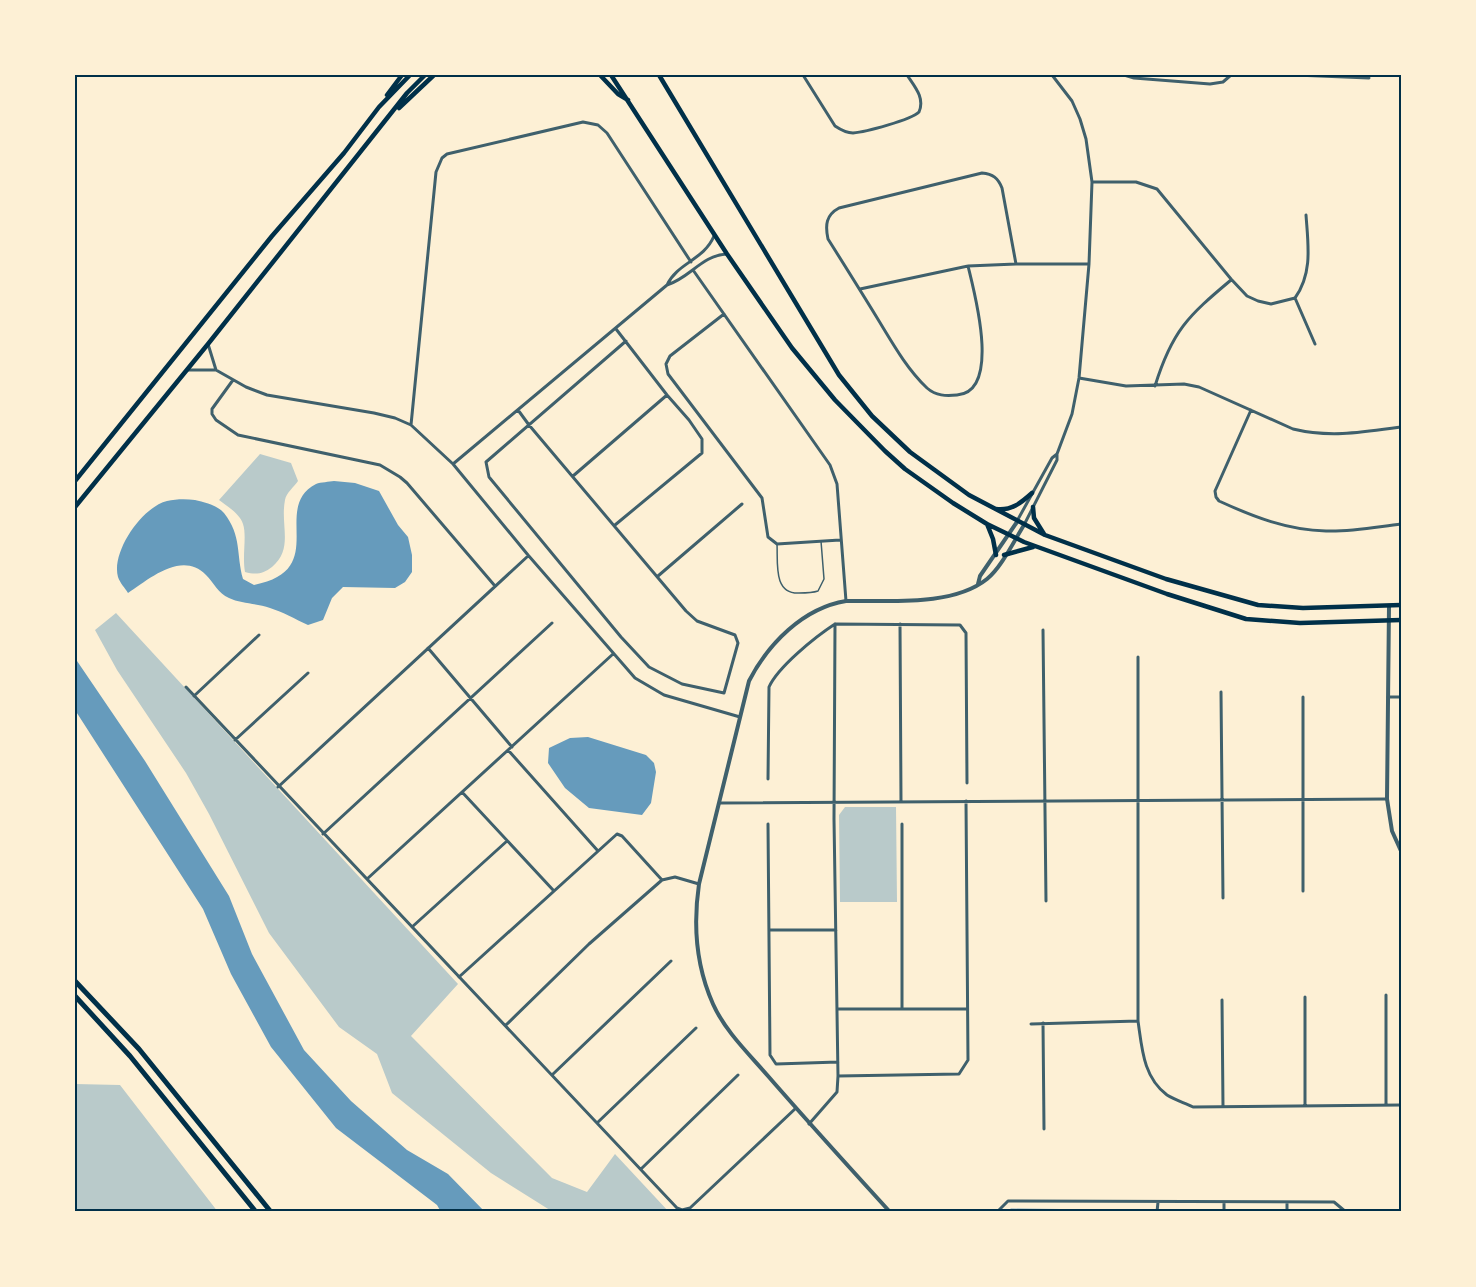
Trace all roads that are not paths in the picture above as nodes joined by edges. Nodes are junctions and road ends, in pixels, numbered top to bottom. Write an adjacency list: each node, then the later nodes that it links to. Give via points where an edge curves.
1 (402, 75): 16 (main road)
2 (410, 75): 16 (main road)
3 (425, 75): 17 (main road)
4 (434, 75): 17 (main road)
5 (600, 75): 15 (main road)
6 (611, 75): 15 (main road)
7 (659, 75): 55 (main road, via 844,382 901,445)
8 (803, 75): 9 (street, via 835,126 856,133 915,116 921,107 921,96)
9 (907, 75)
10 (1052, 75): 18 (street, via 1080,119)
11 (1124, 75): 12 (street, via 1210,84 1223,82)
12 (1231, 75)
13 (1295, 75): 14 (street)
14 (1369, 78)
15 (630, 102): 20 (main road)
16 (379, 107): 50 (main road)
17 (386, 119): 34 (main road)
18 (1092, 182): 24 (street); 27 (street, via 1136,182 1157,189)
19 (1306, 215): 30 (street, via 1309,262 1302,289)
20 (714, 236): 21 (main road); 22 (street, via 706,251)
21 (727, 254): 26 (street, via 712,256); 57 (main road, via 792,348 864,431 905,469)
22 (691, 262): 28 (street, via 672,275); 44 (street, via 598,125 583,122 447,154 436,172)
23 (1016, 264): 24 (street); 25 (street); 29 (street, via 999,181 982,173 832,212 826,223 828,239)
24 (1089, 264): 38 (street)
25 (968, 266): 29 (street); 29 (street, via 983,343 982,365 976,382 962,395 933,392 919,379)
26 (693, 270): 28 (street); 31 (street)
27 (1231, 279): 30 (street, via 1258,302 1271,304); 40 (street, via 1175,336)
28 (667, 285): 32 (street)
29 (860, 289)
30 (1295, 298): 35 (street)
31 (724, 314): 64 (street, via 830,465 837,484); 66 (street, via 670,356 666,369 762,498 768,537)
32 (616, 329): 33 (street); 42 (street)
33 (626, 341): 41 (street); 45 (street)
34 (208, 344): 36 (main road); 37 (street)
35 (1315, 344)
36 (187, 370): 37 (street); 53 (main road)
37 (216, 370): 39 (street)
38 (1079, 378): 40 (street, via 1126,386); 47 (street, via 1072,414)
39 (233, 380): 44 (street, via 267,395 374,413); 73 (street, via 212,409 216,420 238,435 380,465 393,472 407,483)
40 (1155, 386): 43 (street, via 1199,387)
41 (667, 395): 49 (street); 59 (street, via 702,439 702,453)
42 (518, 410): 45 (street); 48 (street)
43 (1251, 410): 46 (street, via 1293,429 1321,434); 58 (street, via 1215,491 1219,501 1270,523 1296,529 1328,531)
44 (411, 425): 48 (street)
45 (529, 425): 49 (street); 71 (street, via 486,462 489,477 649,666 682,684 724,693 738,644 735,635 697,621)
46 (1401, 427)
47 (1057, 454): 51 (street); 54 (street)
48 (453, 464): 68 (street)
49 (573, 476): 59 (street)
50 (75, 481)
51 (1032, 494): 55 (main road, via 1019,505); 56 (street)
52 (742, 504): 71 (street)
53 (75, 507)
54 (1033, 507): 60 (street); 62 (main road, via 1034,518)
55 (993, 509): 56 (main road)
56 (1017, 522): 60 (main road); 61 (street)
57 (987, 524): 61 (main road); 69 (main road)
58 (1401, 524)
59 (615, 525): 71 (street)
60 (1024, 525): 62 (main road); 63 (street)
61 (1008, 535): 63 (main road); 69 (street)
62 (1045, 535): 76 (main road, via 1166,579 1257,605)
63 (1016, 539): 67 (main road); 70 (street)
64 (840, 540): 65 (street); 74 (street)
65 (821, 541): 66 (street); 66 (lane, via 824,579 818,591 812,593 793,594 782,586)
66 (777, 544)
67 (1036, 546): 70 (main road); 78 (main road, via 1246,619 1300,623)
68 (528, 555): 73 (street); 85 (street)
69 (996, 555): 72 (street)
70 (1005, 555): 72 (street, via 987,579)
71 (658, 576)
72 (978, 584): 74 (street, via 943,598)
73 (495, 586): 84 (street)
74 (846, 601): 95 (street, via 833,603 793,626 765,654 750,681)
75 (1401, 605): 76 (main road)
76 (1389, 606): 78 (street)
77 (1401, 620): 78 (main road)
78 (1389, 621): 92 (street)
79 (552, 622): 94 (street)
80 (835, 624): 81 (street); 99 (street, via 774,675 769,687); 110 (street)
81 (900, 624): 100 (street, via 960,625 966,633); 107 (street)
82 (1043, 630): 109 (street)
83 (260, 635): 90 (street)
84 (428, 648): 94 (street); 101 (street)
85 (613, 654): 95 (street, via 635,678 664,695); 97 (street)
86 (1138, 657): 105 (street)
87 (308, 673): 96 (street)
88 (186, 687): 90 (street)
89 (1221, 692): 106 (street)
90 (194, 696): 96 (street)
91 (1303, 697): 103 (street)
92 (1388, 697): 93 (street); 104 (street)
93 (1401, 697)
94 (470, 698): 97 (street); 114 (street)
95 (741, 717): 111 (street)
96 (235, 740): 101 (street)
97 (512, 747): 98 (street)
98 (508, 750): 102 (street); 116 (street)
99 (768, 779)
100 (967, 783)
101 (278, 786): 114 (street)
102 (462, 792): 115 (street); 118 (street)
103 (1303, 799): 104 (street); 106 (street); 122 (street)
104 (1387, 799): 117 (street, via 1390,824)
105 (1138, 800): 106 (street); 109 (street); 138 (street)
106 (1222, 800): 123 (street)
107 (901, 801): 108 (street); 110 (street)
108 (966, 801): 109 (street); 137 (street)
109 (1045, 801): 124 (street)
110 (834, 802): 111 (street); 127 (street)
111 (720, 803): 120 (street)
112 (768, 824): 126 (street)
113 (902, 824): 136 (street)
114 (323, 834): 118 (street)
115 (507, 841): 121 (street); 125 (street)
116 (598, 851): 119 (street, via 617,834 622,836); 121 (street)
117 (1401, 851)
118 (366, 879): 125 (street)
119 (662, 880): 120 (street, via 675,877); 141 (street)
120 (699, 884): 151 (street, via 696,937 705,983 714,1005 727,1028)
121 (554, 891): 129 (street)
122 (1303, 891)
123 (1223, 898)
124 (1046, 901)
125 (412, 927): 129 (street)
126 (770, 930): 127 (street); 143 (street, via 770,1055 776,1064)
127 (836, 930): 135 (street)
128 (671, 962): 144 (street)
129 (459, 976): 141 (street)
130 (75, 981): 160 (main road, via 139,1049)
131 (1386, 994): 147 (street)
132 (75, 996): 159 (main road, via 130,1056)
133 (1305, 997): 148 (street)
134 (1222, 1000): 150 (street)
135 (837, 1009): 136 (street); 143 (street)
136 (902, 1009): 137 (street)
137 (967, 1009): 146 (street, via 968,1060 959,1074)
138 (1138, 1022): 139 (street); 150 (street, via 1144,1061 1156,1084 1168,1096 1193,1107)
139 (1043, 1023): 140 (street); 154 (street)
140 (1031, 1024)
141 (506, 1025): 144 (street)
142 (696, 1028): 152 (street)
143 (838, 1062): 146 (street)
144 (552, 1075): 152 (street)
145 (738, 1075): 155 (street)
146 (838, 1077): 153 (street, via 837,1092)
147 (1386, 1104): 148 (street); 149 (street)
148 (1305, 1105): 150 (street)
149 (1401, 1105)
150 (1224, 1106)
151 (796, 1108): 153 (street); 155 (street, via 690,1208 677,1208)
152 (597, 1123): 155 (street)
153 (809, 1124): 161 (street)
154 (1044, 1129)
155 (641, 1169)
156 (1158, 1202): 157 (street); 162 (street, via 1008,1201); 163 (street)
157 (1224, 1202): 158 (street); 164 (street)
158 (1287, 1202): 165 (street); 166 (street, via 1334,1202)
159 (256, 1212)
160 (271, 1212)
161 (890, 1212)
162 (997, 1212)
163 (1157, 1212)
164 (1224, 1212)
165 (1287, 1212)
166 (1346, 1212)

